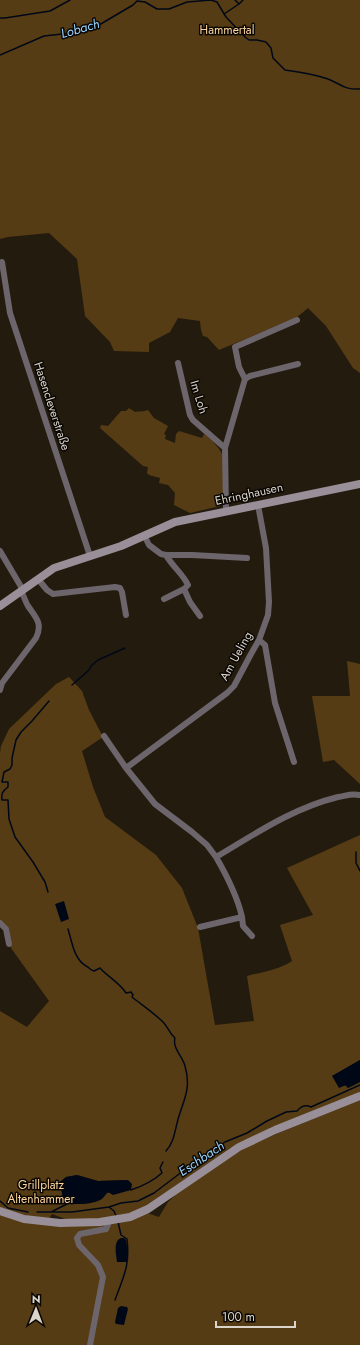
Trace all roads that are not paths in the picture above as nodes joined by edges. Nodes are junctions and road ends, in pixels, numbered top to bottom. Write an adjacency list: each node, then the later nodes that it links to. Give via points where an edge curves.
1 (2, 262): 13 (street, Hasencleverstraße, via 10,313)
2 (297, 320): 5 (street, via 235,347 239,367)
3 (178, 363): 6 (street, Im Loh, via 193,420)
4 (298, 364): 5 (street)
5 (245, 379): 6 (street)
6 (225, 448): 9 (street)
7 (360, 484): 8 (main road, Ehringhausen)
8 (258, 505): 9 (main road, Ehringhausen); 22 (street, Am Ueling, via 266,548 269,602 268,615)
9 (226, 511): 10 (main road, Ehringhausen, via 175,522)
10 (144, 535): 12 (street, via 149,545); 13 (main road, Ehringhausen)
11 (0, 551): 17 (street)
12 (166, 555): 14 (street); 16 (street, via 186,581 188,585)
13 (90, 556): 15 (main road, Ehringhausen, via 54,568)
14 (247, 558)
15 (38, 579): 17 (main road, Ehringhausen); 20 (street, via 53,594 120,588)
16 (184, 589): 18 (street); 21 (street)
17 (22, 591): 19 (main road, Ehringhausen); 23 (street, via 36,617 38,631 36,638 2,683)
18 (164, 599)
19 (0, 606)
20 (126, 615)
21 (200, 616)
22 (259, 640): 25 (street, via 265,645 275,703); 26 (street, Am Ueling, via 234,686 227,693)
23 (0, 690)
24 (104, 736): 26 (street)
25 (294, 762)
26 (126, 768): 28 (street, via 155,804 192,832)
27 (359, 795): 28 (street, via 351,794 323,801 296,812)
28 (216, 857): 29 (street, via 229,880)
29 (242, 917): 31 (street); 32 (street, via 243,926)
30 (0, 923): 33 (street, via 6,929)
31 (200, 927)
32 (252, 936)
33 (9, 944)
34 (360, 1096): 36 (main road, via 239,1146 148,1209)
35 (0, 1211): 36 (main road, via 19,1218 40,1221 75,1223)
36 (116, 1220): 37 (street, via 103,1231 78,1234 77,1238 79,1245 98,1265 103,1277)
37 (90, 1345)

